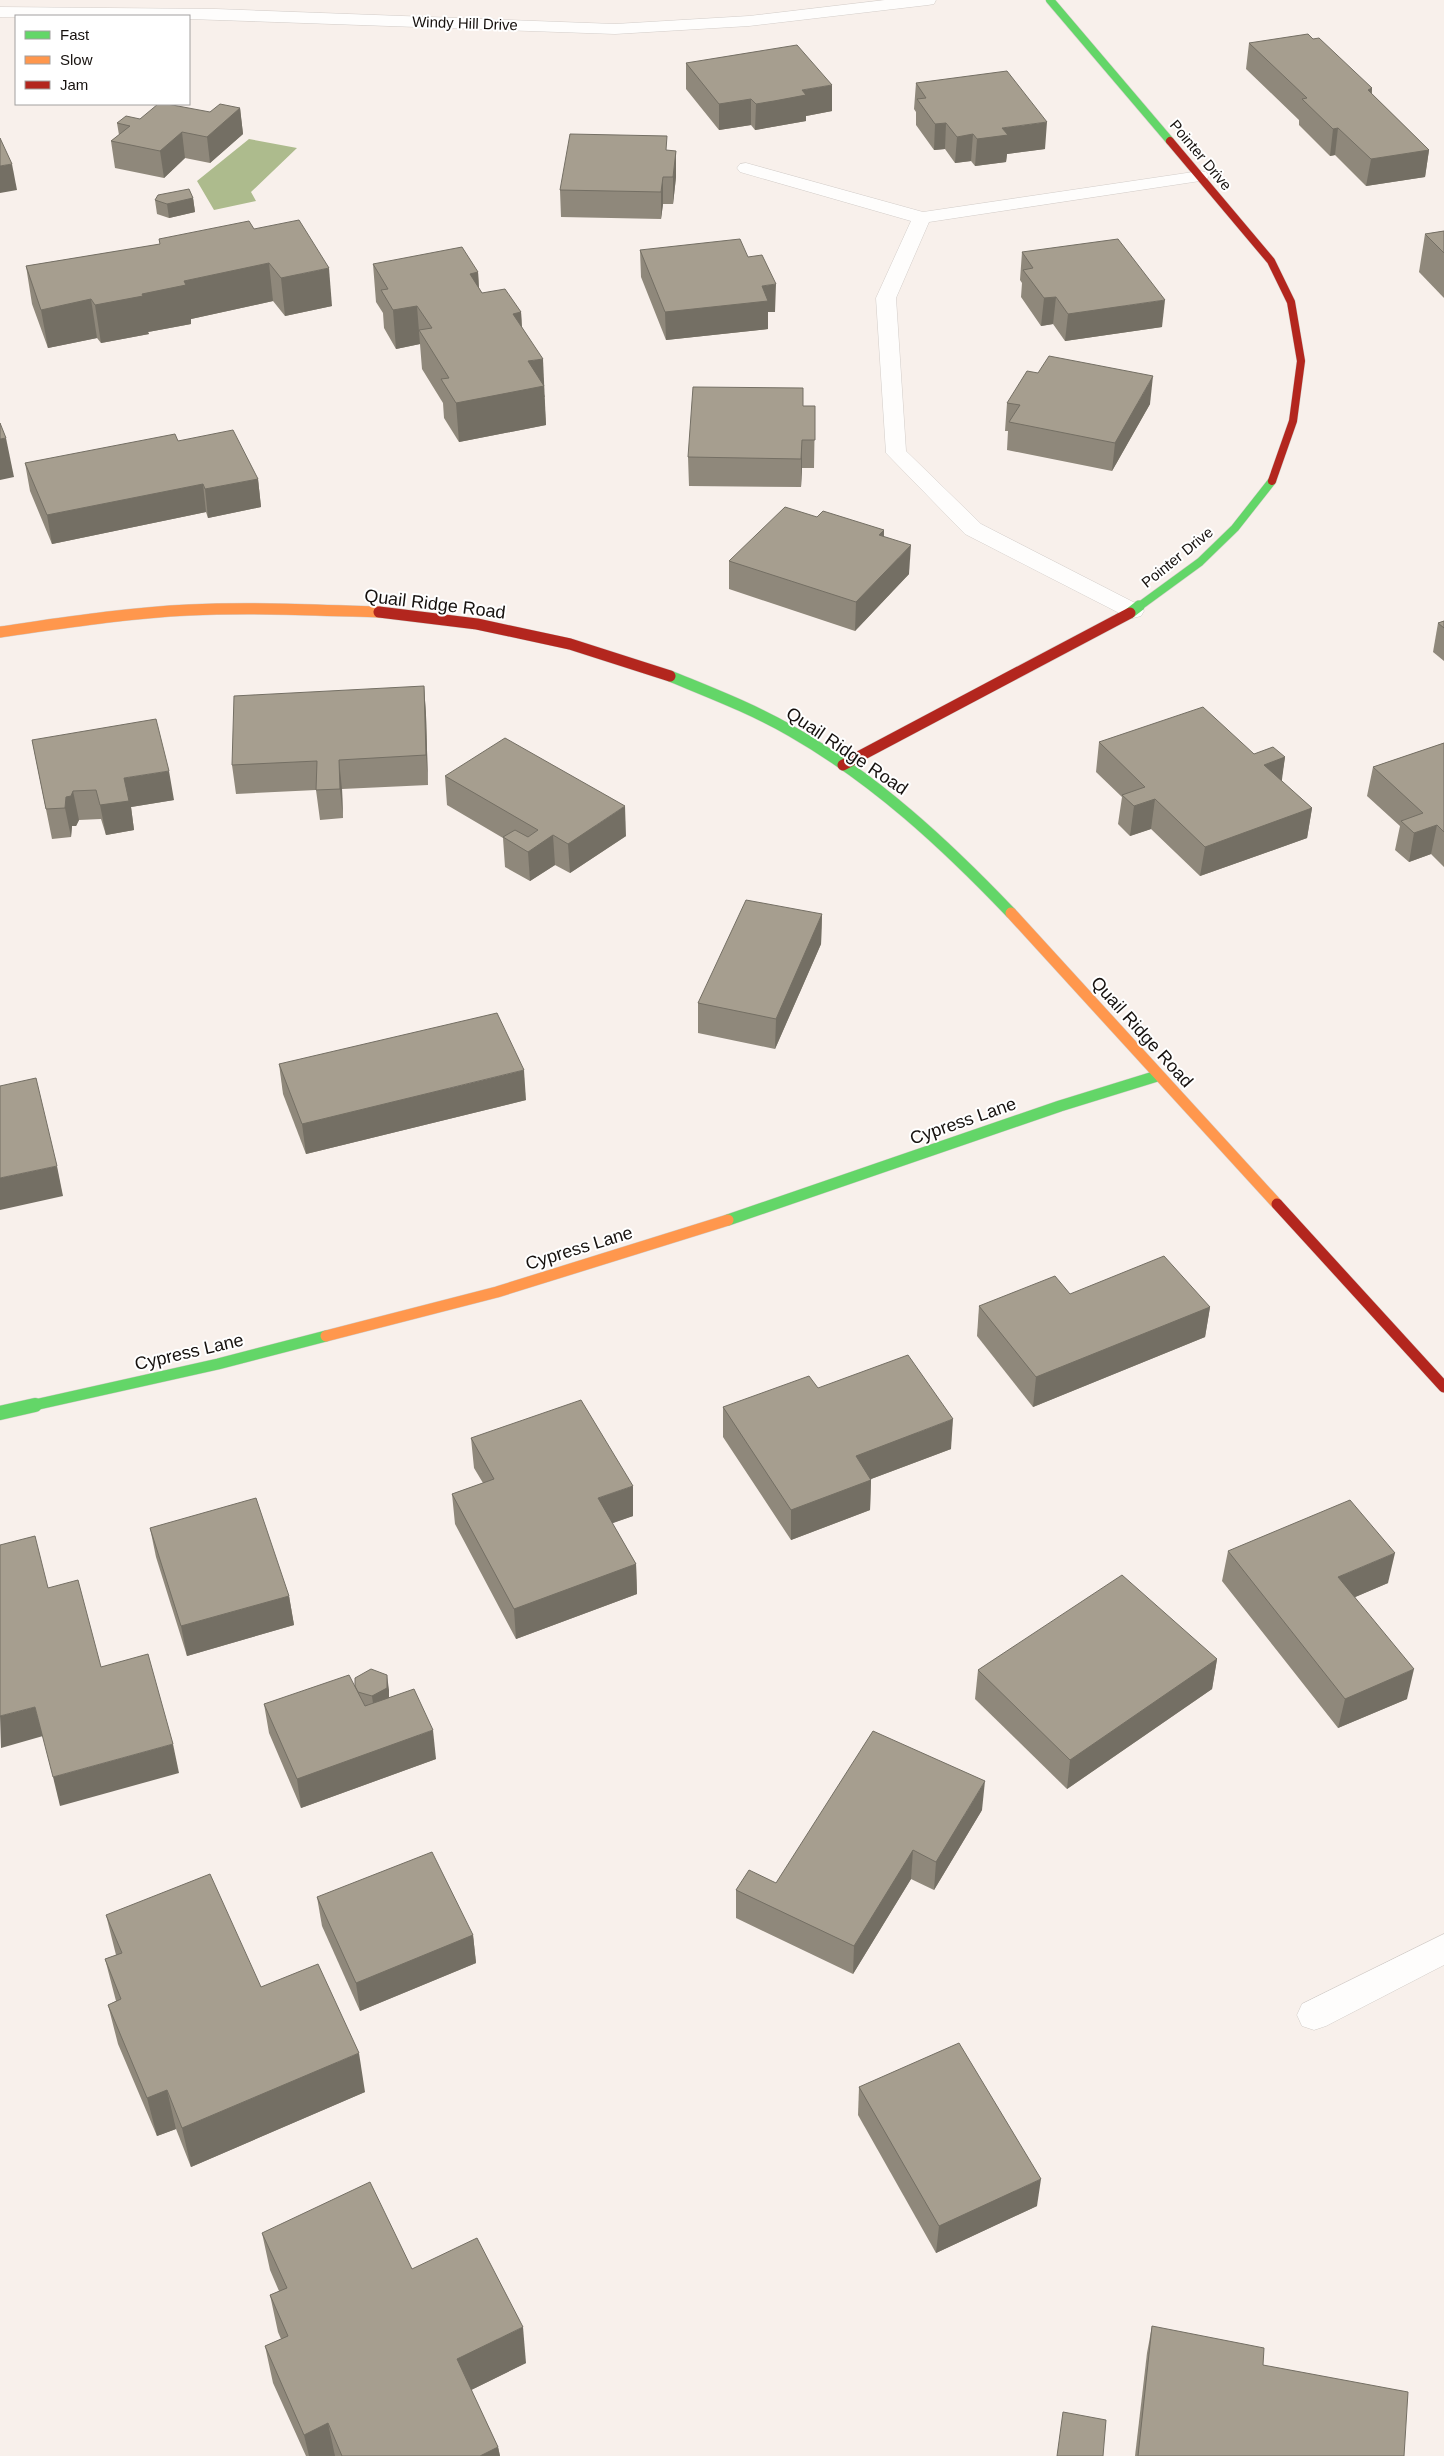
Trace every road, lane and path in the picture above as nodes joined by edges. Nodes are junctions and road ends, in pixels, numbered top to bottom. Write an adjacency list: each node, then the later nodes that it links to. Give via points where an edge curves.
1 (928, 0): 3 (street, Windy Hill Drive, via 749,21 615,29 206,14)
2 (1050, 0): 5 (street, Pointer Drive)
3 (0, 12)
4 (746, 168): 6 (street)
5 (1200, 176): 6 (street); 7 (street, Pointer Drive, via 1272,261 1291,302 1301,361 1293,421 1272,482 1235,528 1200,562)
6 (922, 218): 7 (street, via 886,298 896,453 973,529)
7 (1133, 611): 9 (street, Pointer Drive)
8 (0, 632): 9 (street, Quail Ridge Road, via 116,616 223,608 403,614 472,623 571,644 650,668 717,695 786,729)
9 (844, 765): 10 (street, Quail Ridge Road, via 892,799 973,872)
10 (1157, 1076): 11 (street, Quail Ridge Road); 12 (street, Cypress Lane, via 684,1235 497,1292 218,1364)
11 (1444, 1387)
12 (0, 1414)
13 (1444, 1949): 14 (street)
14 (1314, 2015)

